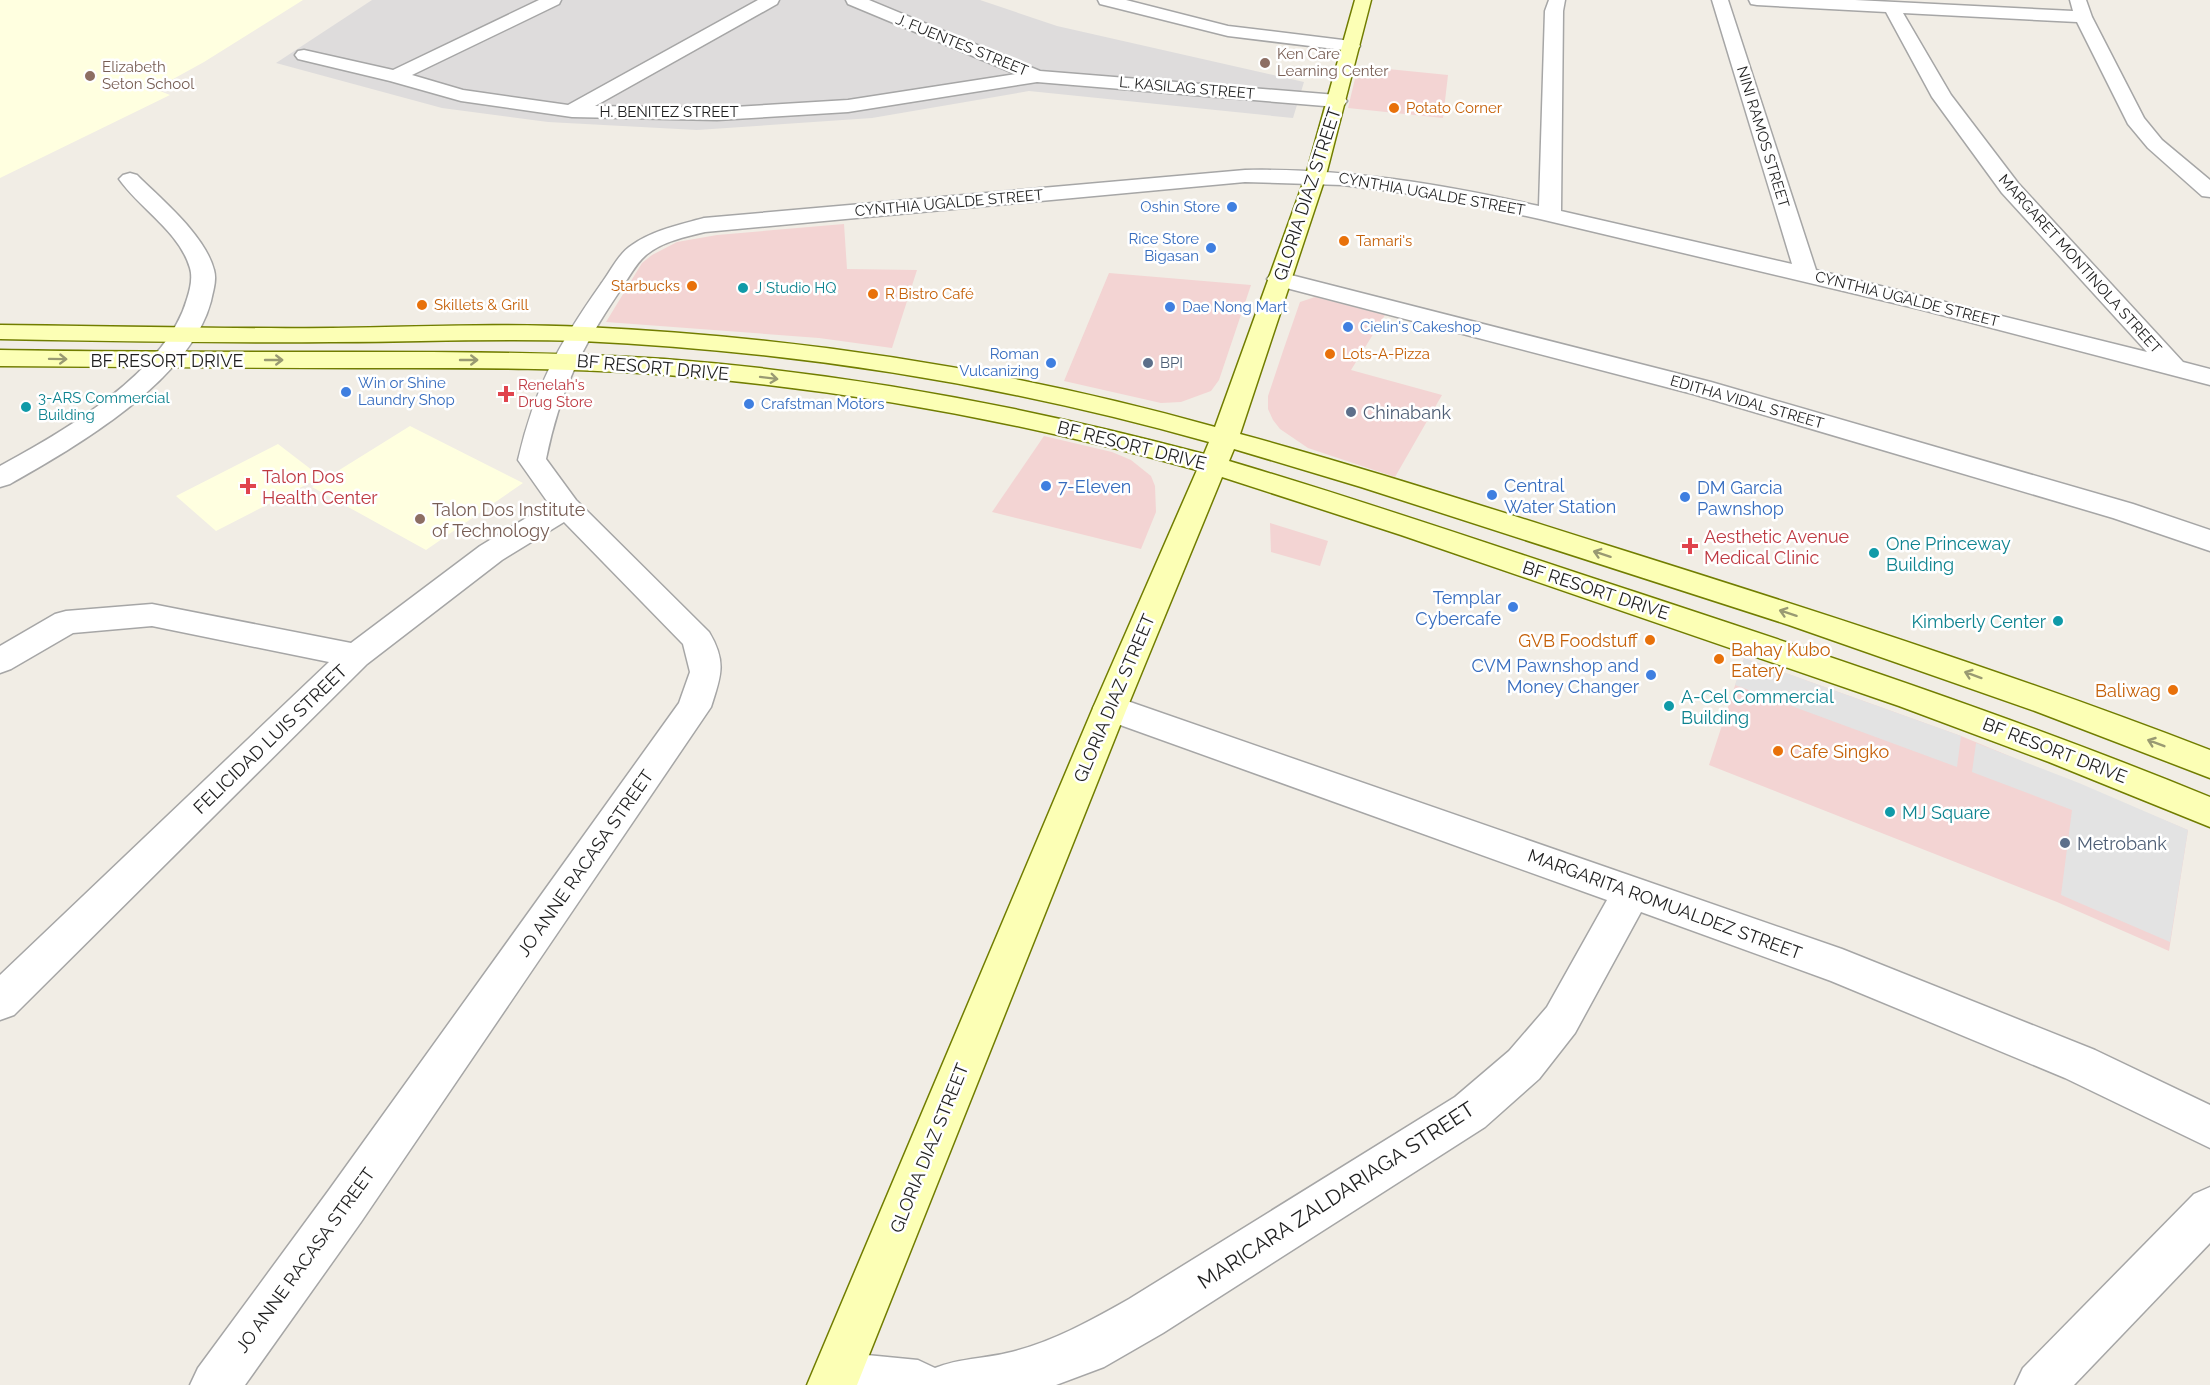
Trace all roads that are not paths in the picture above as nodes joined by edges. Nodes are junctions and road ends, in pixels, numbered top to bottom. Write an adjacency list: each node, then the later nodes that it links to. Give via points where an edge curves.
1 (553, 0): 14 (street)
2 (771, 0): 17 (street)
3 (854, 0): 15 (street, J. FUENTES STREET)
4 (1106, 0): 9 (street)
5 (1364, 0): 12 (main road, GLORIA DIAZ STREET)
6 (1557, 0): 21 (street)
7 (1720, 0): 22 (street, NINI RAMOS STREET)
8 (1756, 0): 10 (street)
9 (1148, 6): 12 (street, via 1262,37)
10 (1892, 8): 11 (street); 30 (street, MARGARET MONTINOLA STREET, via 1942,97 2010,188)
11 (2081, 8): 20 (street, via 2135,120 2155,144)
12 (1351, 46): 16 (main road, GLORIA DIAZ STREET)
13 (304, 55): 14 (street, H. BENITEZ STREET)
14 (395, 76): 17 (street, H. BENITEZ STREET, via 461,95)
15 (1037, 76): 16 (street, L. KASILAG STREET); 17 (street, H. BENITEZ STREET, via 848,106 717,114)
16 (1337, 101): 18 (main road, GLORIA DIAZ STREET)
17 (572, 111)
18 (1317, 175): 21 (street, CYNTHIA UGALDE STREET, via 1420,189); 23 (main road, GLORIA DIAZ STREET); 25 (street, CYNTHIA UGALDE STREET, via 1245,176 704,225 658,238 638,251)
19 (130, 179): 26 (street, via 194,248 204,272 200,303)
20 (2210, 191)
21 (1551, 216): 22 (street, CYNTHIA UGALDE STREET)
22 (1806, 273): 30 (street, CYNTHIA UGALDE STREET)
23 (1279, 279): 32 (main road, GLORIA DIAZ STREET); 35 (street, EDITHA VIDAL STREET, via 1702,388 2123,511)
24 (0, 333): 26 (main road, BF RESORT DRIVE)
25 (578, 334): 26 (main road, BF RESORT DRIVE); 29 (street, JO ANNE RACASA STREET); 32 (main road, BF RESORT DRIVE, via 810,353 940,371 1042,391)
26 (185, 335): 28 (street)
27 (0, 358): 28 (main road, BF RESORT DRIVE, one-way to 28)
28 (163, 360): 29 (main road, BF RESORT DRIVE, one-way to 29); 33 (street, via 114,406 65,442)
29 (564, 360): 32 (main road, BF RESORT DRIVE, one-way to 32, via 706,370 810,383); 34 (street, JO ANNE RACASA STREET, via 541,418 532,460)
30 (2174, 367): 31 (street, CYNTHIA UGALDE STREET)
31 (2210, 377)
32 (1219, 451): 38 (main road, GLORIA DIAZ STREET); 39 (main road, BF RESORT DRIVE, one-way to 32, via 1938,663 1313,462); 40 (main road, BF RESORT DRIVE, via 1283,486 1946,708)
33 (0, 477)
34 (566, 507): 36 (street, FELICIDAD LUIS STREET, via 491,553); 46 (street, JO ANNE RACASA STREET, via 698,640 706,672 694,707)
35 (2210, 541)
36 (356, 656): 37 (street, via 152,615 66,622); 42 (street, FELICIDAD LUIS STREET)
37 (0, 660)
38 (1110, 708): 41 (street, MARGARITA ROMUALDEZ STREET); 45 (main road, GLORIA DIAZ STREET)
39 (2210, 764)
40 (2210, 812)
41 (1632, 892): 43 (street, MARGARITA ROMUALDEZ STREET, via 1842,967 2069,1059); 48 (street, MARICARA ZALDARIAGA STREET, via 1561,1020 1524,1065 1470,1112 1087,1350 1007,1378)
42 (0, 1002)
43 (2210, 1127)
44 (2210, 1210): 49 (street)
45 (834, 1380): 47 (street)
46 (215, 1385)
47 (918, 1385)
48 (952, 1385)
49 (2040, 1385)

